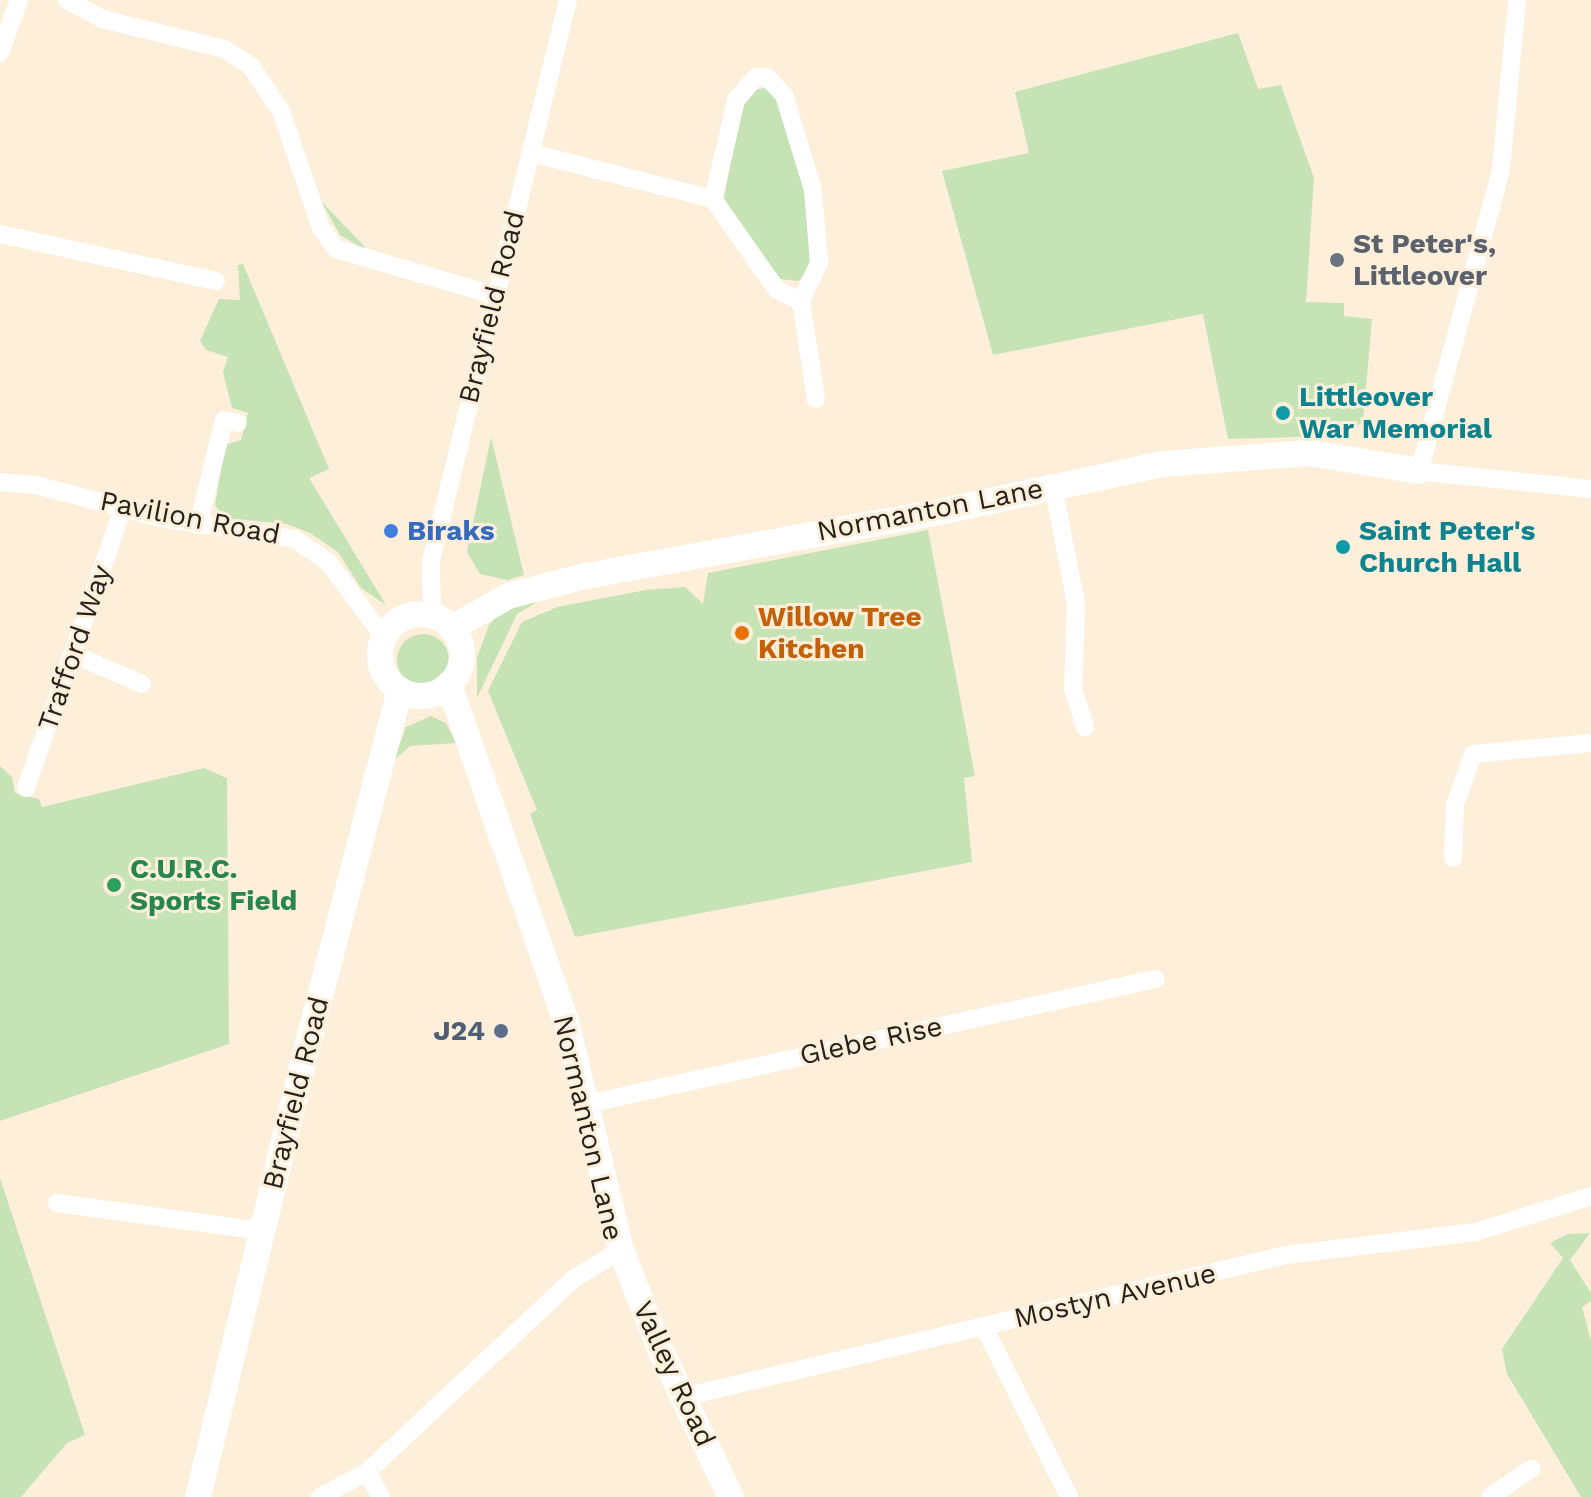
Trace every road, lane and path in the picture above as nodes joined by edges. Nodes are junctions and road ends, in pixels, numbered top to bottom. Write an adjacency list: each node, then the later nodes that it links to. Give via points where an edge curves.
1 (19, 0): 5 (street)
2 (67, 0): 10 (street, via 102,19 224,49 251,66 281,111 321,228 336,249)
3 (568, 0): 6 (street, Brayfield Road)
4 (1517, 0): 14 (street, via 1501,170)
5 (0, 53)
6 (531, 153): 7 (street); 10 (street, Brayfield Road)
7 (713, 199): 11 (street, via 777,290); 11 (street, via 736,100 756,77 767,77 784,95 813,190 819,263)
8 (0, 234): 9 (street)
9 (216, 281)
10 (494, 295): 20 (street, Brayfield Road, via 431,561)
11 (801, 301): 12 (street)
12 (816, 399)
13 (238, 423): 19 (street, via 224,420)
14 (1419, 471): 16 (street, Normanton Lane, via 1297,453 1163,464); 17 (street)
15 (0, 482): 18 (street, Pavilion Road, via 36,485)
16 (1053, 486): 20 (street, Normanton Lane, via 586,576 508,596); 26 (street, via 1076,603 1073,688)
17 (1591, 489)
18 (123, 508): 19 (street, Pavilion Road); 22 (street, Trafford Way)
19 (198, 525): 21 (street, Pavilion Road, via 280,535 307,545 329,563)
20 (442, 622): 21 (street, via 405,617); 24 (street, via 462,652)
21 (384, 637): 25 (street, via 383,669)
22 (75, 655): 23 (street); 28 (street, Trafford Way)
23 (142, 684)
24 (449, 684): 25 (street, via 424,696); 31 (street, Normanton Lane, via 539,933)
25 (400, 690): 34 (street, Brayfield Road)
26 (1085, 727)
27 (1591, 743): 29 (street, via 1473,754 1455,805)
28 (26, 788)
29 (1453, 858)
30 (1155, 979): 31 (street, Glebe Rise)
31 (587, 1104): 35 (street, Normanton Lane)
32 (1591, 1196): 36 (street, Mostyn Avenue, via 1476,1232 1286,1255)
33 (57, 1203): 34 (street)
34 (262, 1231): 40 (street, Brayfield Road)
35 (621, 1250): 37 (street, Valley Road); 39 (street, Normanton Lane, via 573,1279)
36 (984, 1327): 37 (street, Mostyn Avenue); 44 (street)
37 (683, 1397): 43 (street, Valley Road)
38 (1531, 1469): 45 (street)
39 (367, 1472): 41 (street, Normanton Lane); 42 (street)
40 (198, 1497)
41 (320, 1497)
42 (381, 1497)
43 (731, 1497)
44 (1069, 1497)
45 (1490, 1497)

